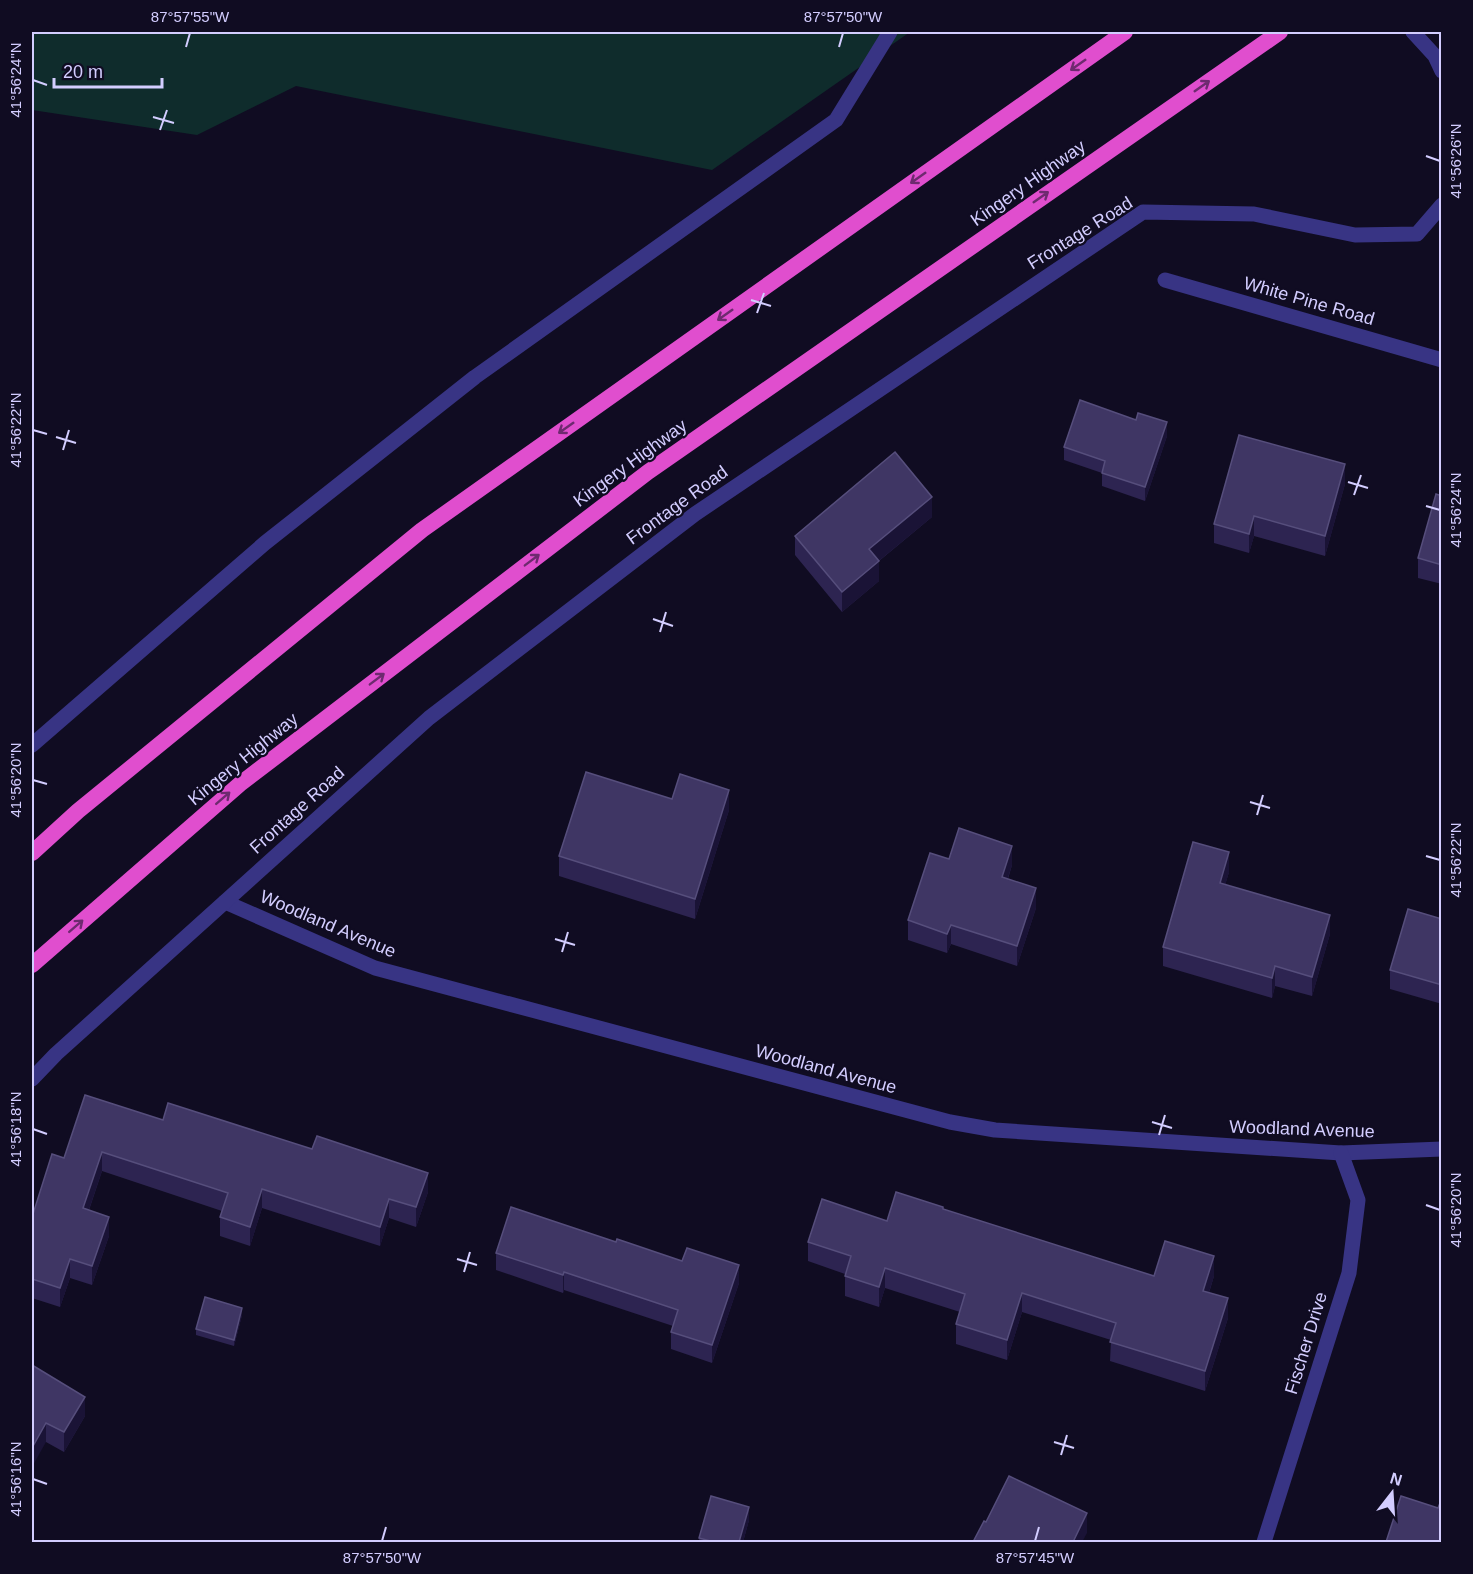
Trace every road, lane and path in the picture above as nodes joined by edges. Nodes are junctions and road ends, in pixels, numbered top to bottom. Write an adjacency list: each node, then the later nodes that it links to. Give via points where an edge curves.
1 (890, 32): 9 (street, via 836,120 475,377 265,543)
2 (1125, 32): 10 (highway, one-way to 10, via 422,530 78,811)
3 (1280, 32): 12 (highway, Kingery Highway, one-way to 3, via 240,784 648,472)
4 (1413, 32): 5 (street, via 1435,56)
5 (1442, 71)
6 (1442, 205): 11 (street, Frontage Road, via 1417,234 1355,235 1254,214 1143,212 695,514 429,717)
7 (1165, 280): 8 (street, White Pine Road)
8 (1442, 360)
9 (32, 745)
10 (32, 853)
11 (225, 902): 13 (street, Frontage Road); 15 (street, Woodland Avenue, via 375,968 950,1122 995,1130)
12 (32, 965)
13 (32, 1079)
14 (1442, 1149): 15 (street, Woodland Avenue)
15 (1341, 1153): 16 (street, Fischer Drive, via 1358,1200 1349,1273)
16 (1264, 1542)

